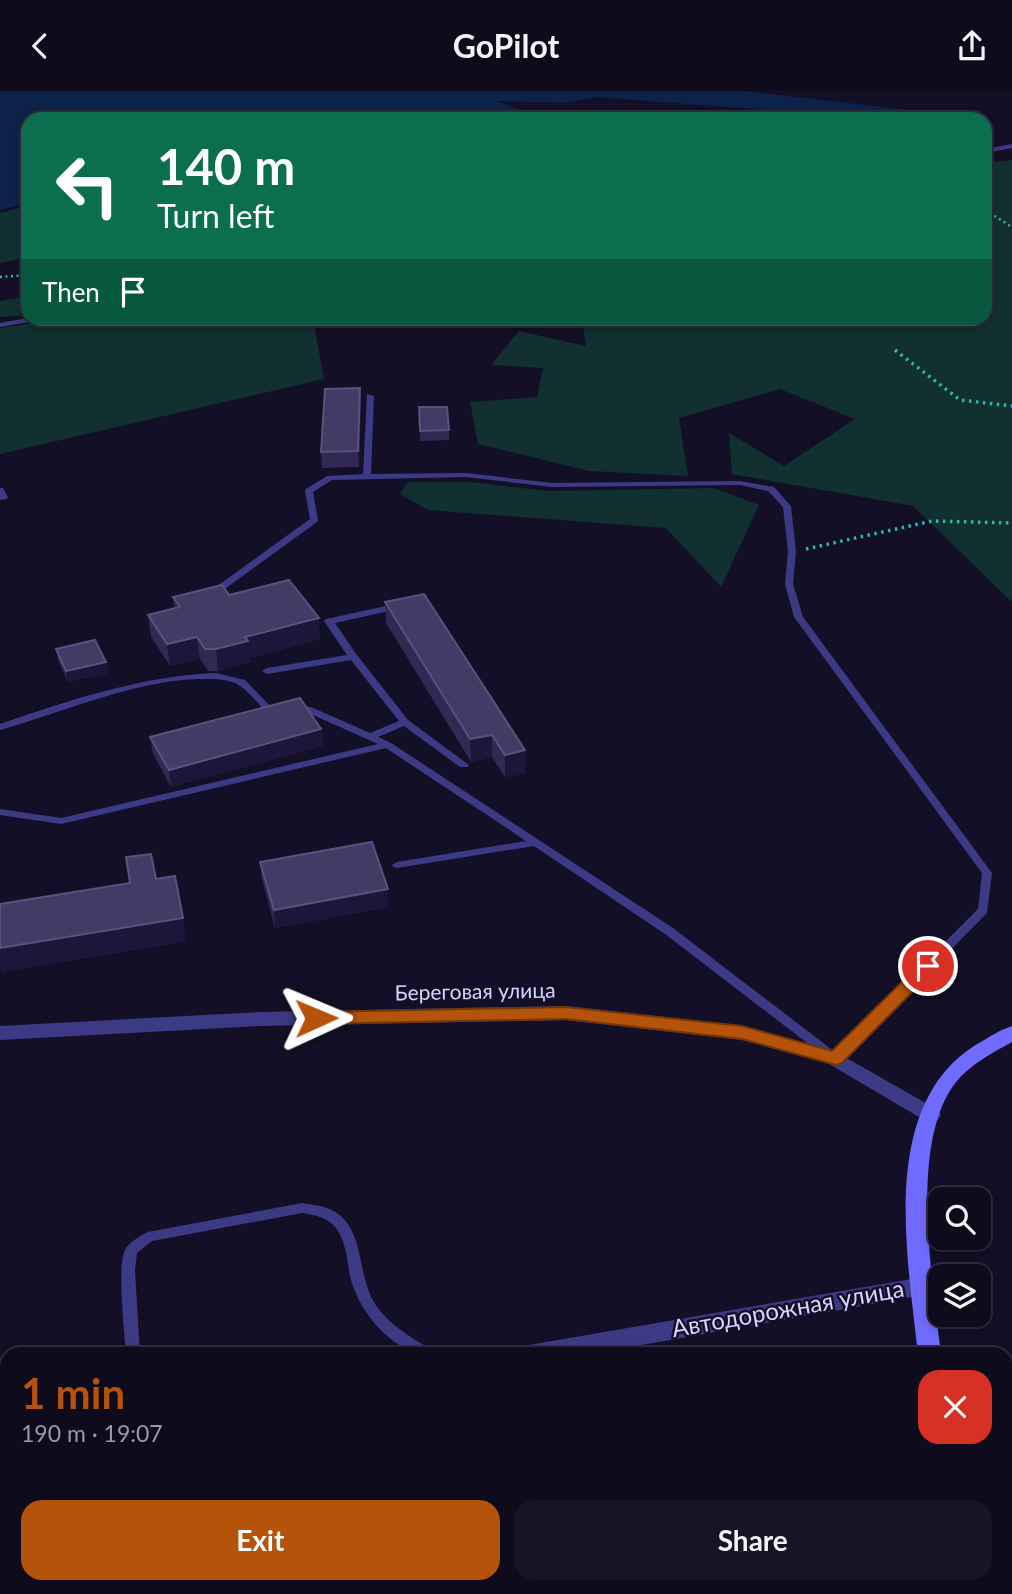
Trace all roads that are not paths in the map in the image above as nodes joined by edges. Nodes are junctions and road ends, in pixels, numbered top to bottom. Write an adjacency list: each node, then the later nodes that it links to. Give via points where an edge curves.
1 (1012, 146): 2 (lane)
2 (992, 150)
3 (21, 321): 4 (lane)
4 (0, 325)
5 (370, 396): 6 (lane)
6 (367, 476): 9 (lane, via 330,478 309,491 314,520); 23 (lane, via 466,475 552,485 740,483 771,489 787,506 792,552 789,584 799,617 987,873 983,910)
7 (0, 490): 8 (lane, via 4,497)
8 (0, 498)
9 (201, 602)
10 (395, 607): 11 (lane, via 329,621)
11 (353, 657): 12 (lane); 13 (lane)
12 (267, 671)
13 (405, 722): 15 (lane); 17 (lane)
14 (0, 727): 15 (lane, via 98,694 202,676 237,680 269,709 308,709)
15 (369, 737): 16 (lane)
16 (388, 745): 18 (lane, via 61,821); 19 (lane)
17 (464, 765)
18 (0, 812)
19 (535, 843): 20 (lane); 23 (lane, via 669,931)
20 (397, 865)
21 (0, 1033): 23 (street, Береговая улица, via 260,1019 566,1013 742,1033)
22 (1012, 1033): 24 (main road, via 960,1065 944,1084)
23 (836, 1059): 24 (street, Береговая улица)
24 (930, 1115): 25 (main road, via 918,1170)
25 (923, 1286): 28 (street, Автодорожная улица); 29 (main road)
26 (133, 1347): 27 (lane, via 128,1269 131,1251 148,1237 302,1208 326,1210 338,1219 364,1299 377,1318)
27 (418, 1347)
28 (575, 1347)
29 (929, 1347)

